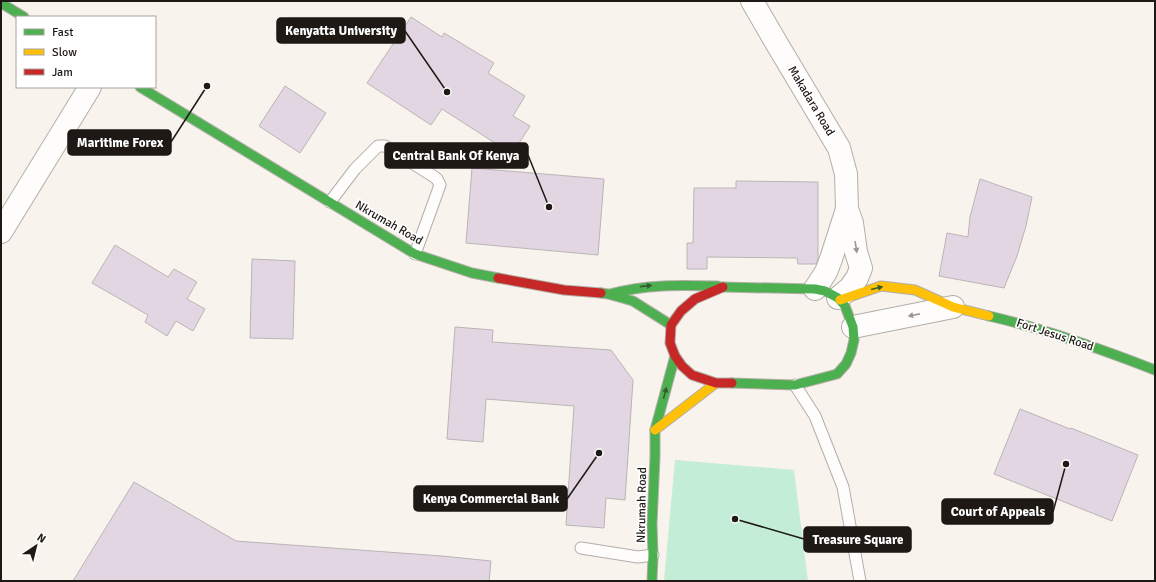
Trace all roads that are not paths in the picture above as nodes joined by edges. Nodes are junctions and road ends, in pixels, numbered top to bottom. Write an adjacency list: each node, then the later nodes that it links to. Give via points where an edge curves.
1 (752, 1): 7 (street, Makadara Road, via 839,148 846,174)
2 (1, 3): 3 (street)
3 (22, 16)
4 (89, 88): 8 (street)
5 (142, 88): 6 (street, Nkrumah Road)
6 (330, 202): 9 (street, Nkrumah Road); 9 (lane, via 373,150 378,146 385,146 433,176 440,185)
7 (847, 209): 11 (street, Makadara Road, via 826,272); 13 (street, Makadara Road, one-way to 13, via 861,268 850,288)
8 (1, 232)
9 (415, 254): 12 (street, Nkrumah Road, via 472,273 564,290)
10 (723, 287): 11 (street); 12 (street, one-way to 10, via 650,286); 15 (street, via 695,299 681,311)
11 (815, 288): 13 (street)
12 (608, 294): 15 (street, Nkrumah Road, via 633,301)
13 (839, 299): 14 (street, Fort Jesus Road, one-way to 14, via 881,286 915,290); 16 (street, via 845,306)
14 (953, 307): 16 (street, Fort Jesus Road, one-way to 16); 18 (street, Fort Jesus Road, via 1020,323)
15 (671, 326): 17 (street, via 670,343)
16 (853, 327): 20 (street, via 852,353 837,374)
17 (675, 356): 19 (street, via 692,375); 21 (street, Nkrumah Road, one-way to 17)
18 (1155, 370)
19 (716, 383): 20 (street); 21 (street)
20 (795, 385): 25 (lane, via 815,416 843,487)
21 (655, 430): 23 (street, Nkrumah Road)
22 (581, 548): 23 (lane, via 638,557)
23 (653, 555): 24 (street, Nkrumah Road)
24 (652, 581)
25 (860, 581)

